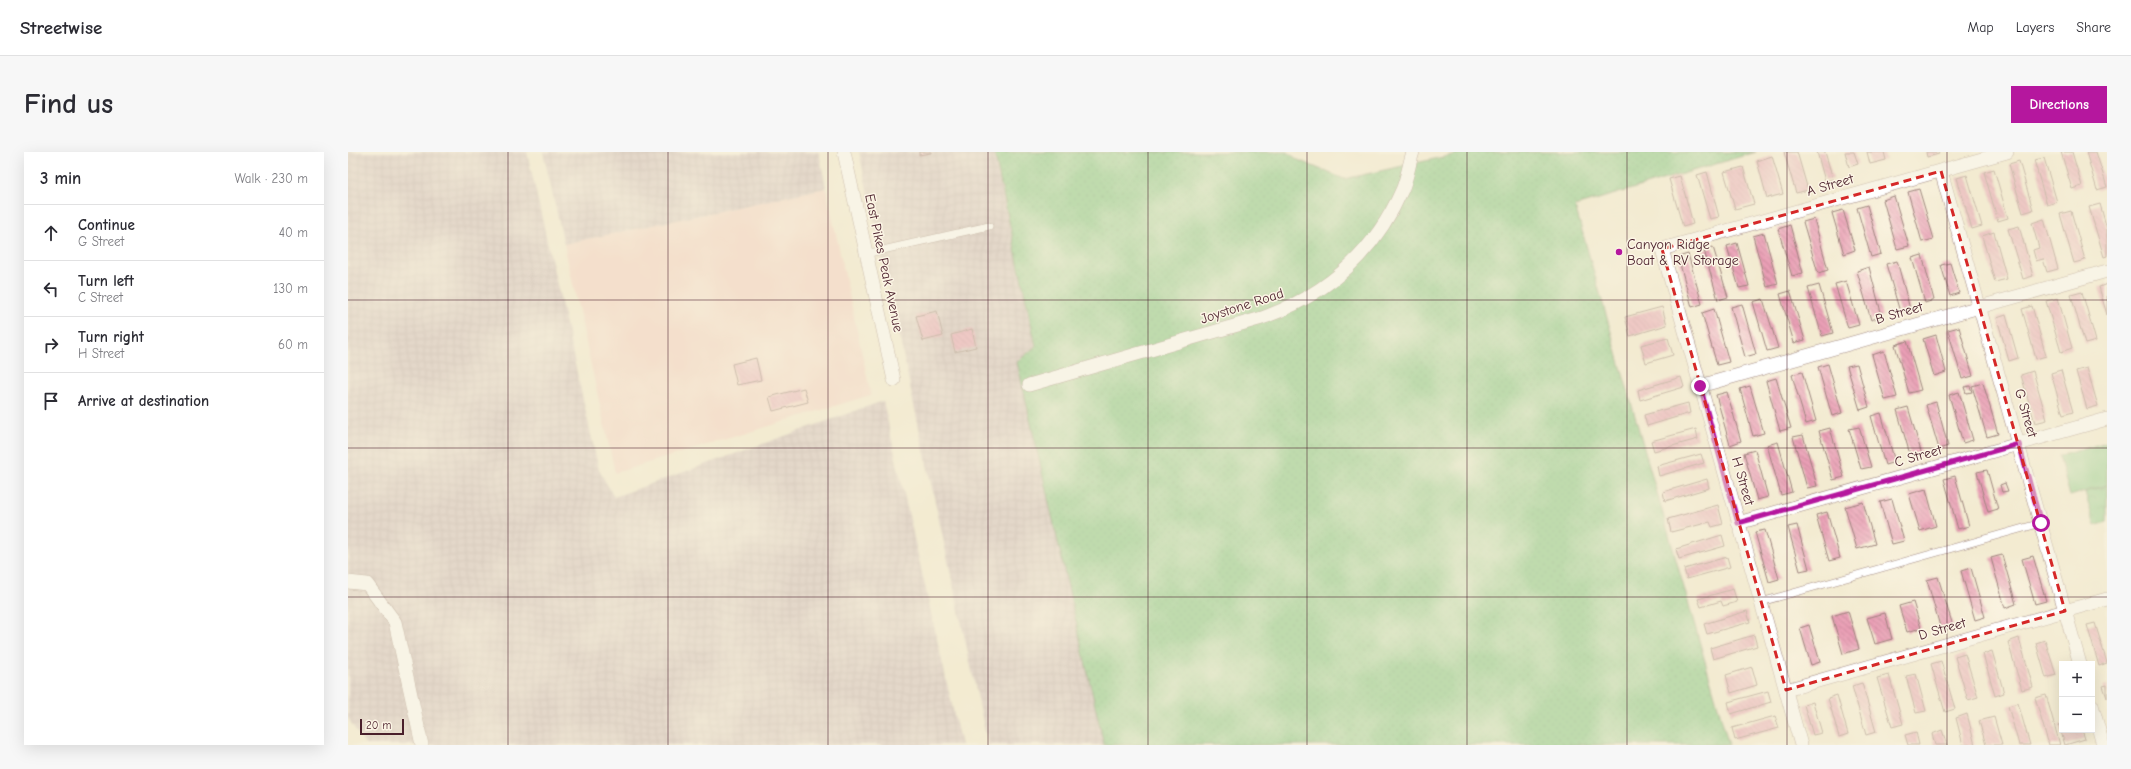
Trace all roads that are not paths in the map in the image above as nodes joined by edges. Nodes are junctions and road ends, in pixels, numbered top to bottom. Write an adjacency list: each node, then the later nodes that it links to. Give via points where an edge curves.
1 (844, 152): 7 (street, East Pikes Peak Avenue)
2 (1413, 152): 11 (street, Joystone Road, via 1403,189 1381,230 1344,273 1290,308)
3 (2007, 152): 4 (street, A Street)
4 (1941, 171): 6 (street, A Street); 9 (street, G Street)
5 (989, 226): 7 (lane)
6 (1662, 249): 12 (street, H Street)
7 (865, 254): 10 (street, East Pikes Peak Avenue)
8 (2107, 271): 9 (street, B Street)
9 (1979, 307): 12 (street, B Street); 14 (street, G Street)
10 (894, 380)
11 (1029, 385)
12 (1700, 386): 15 (street, H Street)
13 (2107, 419): 14 (street, C Street)
14 (2019, 444): 15 (street, C Street); 16 (street, G Street)
15 (1738, 523): 19 (street, H Street)
16 (2041, 523): 19 (lane); 20 (street, G Street)
17 (348, 582): 24 (street, via 367,584 395,622)
18 (2107, 599): 20 (street, D Street)
19 (1761, 602): 22 (street, H Street)
20 (2065, 611): 21 (street, G Street); 22 (street, D Street)
21 (2079, 661)
22 (1786, 690): 25 (street, H Street)
23 (2095, 716): 26 (street)
24 (422, 745)
25 (1801, 745)
26 (2103, 745)

